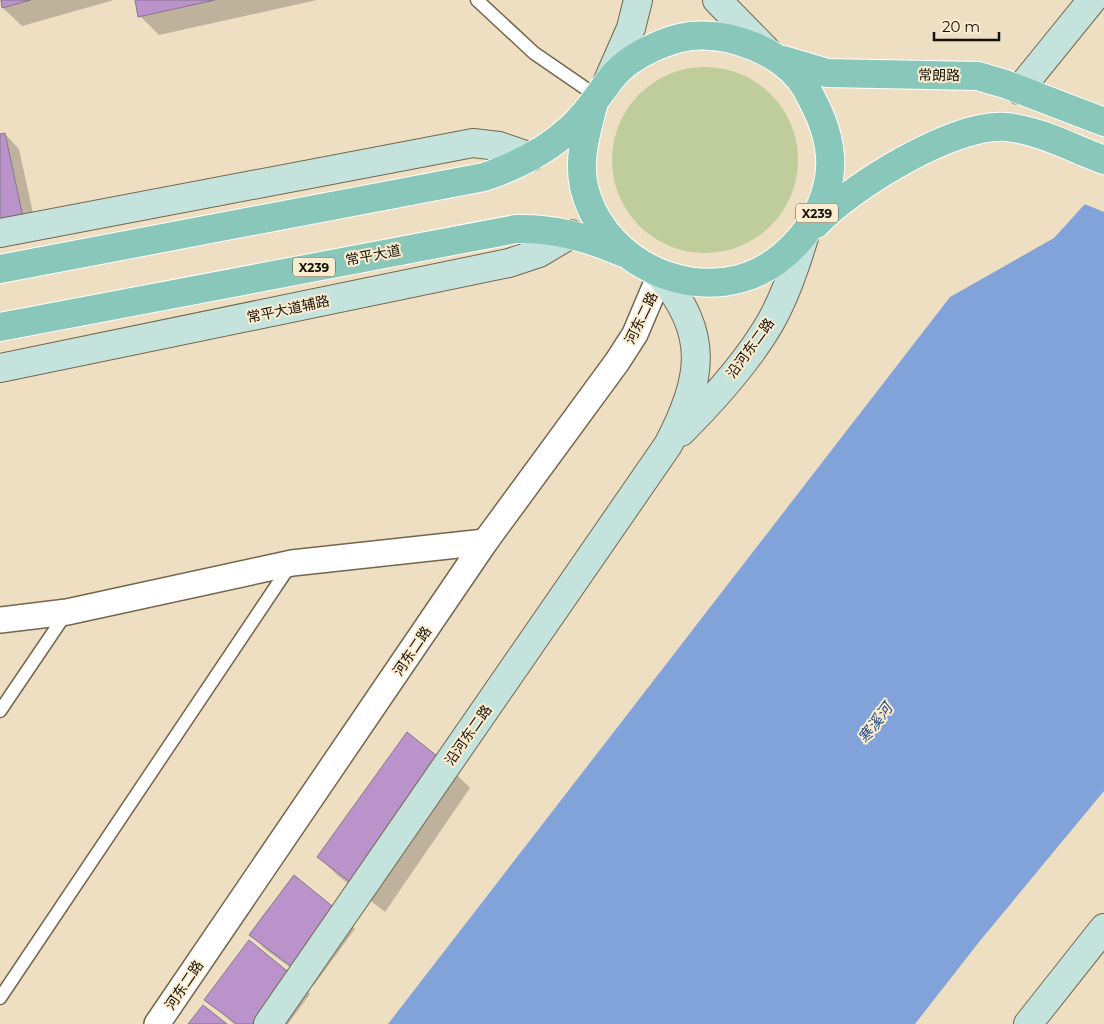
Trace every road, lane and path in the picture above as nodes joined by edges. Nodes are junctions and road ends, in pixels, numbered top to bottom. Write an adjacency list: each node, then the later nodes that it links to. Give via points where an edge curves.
1 (477, 0): 7 (lane, via 540,58)
2 (638, 0): 7 (main road, via 630,28)
3 (717, 0): 5 (main road)
4 (1092, 0): 6 (main road)
5 (770, 54): 6 (main road, 常朗路 / X239, via 797,66 827,73 966,75); 7 (main road, X239, via 732,38 690,36 650,48 616,72); 13 (main road, X239, via 802,81 824,125 830,158 824,199)
6 (1019, 90): 8 (main road, 常朗路 / X239)
7 (599, 97): 9 (main road, X239, via 556,141); 14 (main road, X239, via 582,146 584,186 599,224)
8 (1104, 122)
9 (531, 157): 11 (main road, via 492,145 473,143); 15 (main road, X239, via 484,177)
10 (1101, 159): 13 (main road, X239, via 1021,130 1005,127 973,132 909,157 883,172 838,204)
11 (0, 233)
12 (571, 234): 14 (main road, 常平大道 / X239); 17 (main road, 常平大道 / X239, via 536,229 499,231); 18 (main road, 常平大道辅路, via 540,253 517,262)
13 (806, 234): 16 (main road, X239, via 777,262 740,279 700,284); 19 (main road, 沿河东二路, via 794,270 769,324 721,389)
14 (626, 254): 16 (main road, X239)
15 (0, 269)
16 (660, 275): 19 (main road, 沿河东二路, via 684,306 691,325 695,354 695,379 683,416); 20 (street, 河东二路, via 635,334 617,362)
17 (0, 327)
18 (0, 368)
19 (668, 445): 28 (main road, 沿河东二路)
20 (486, 542): 21 (street); 27 (street, 河东二路)
21 (292, 563): 22 (street); 26 (lane)
22 (67, 612): 23 (street); 24 (lane)
23 (0, 620)
24 (0, 711)
25 (1104, 928): 29 (main road)
26 (0, 998)
27 (157, 1024)
28 (268, 1024)
29 (1028, 1024)

